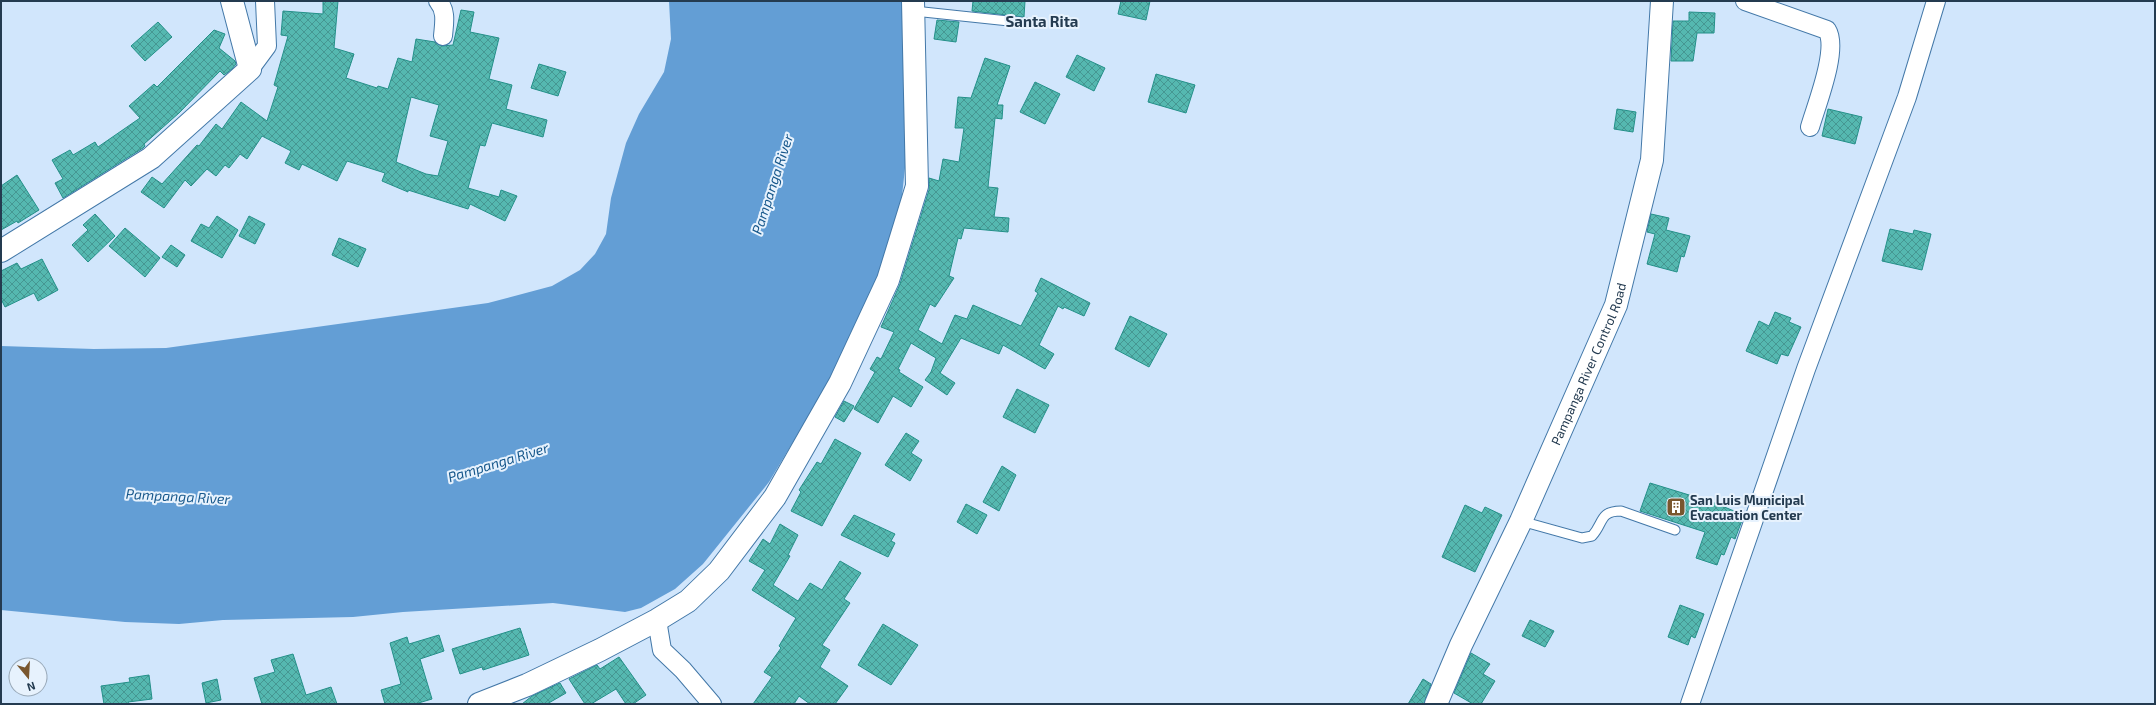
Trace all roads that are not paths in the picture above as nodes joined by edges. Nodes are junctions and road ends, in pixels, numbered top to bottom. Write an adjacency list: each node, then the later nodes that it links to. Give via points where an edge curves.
1 (232, 1): 10 (street)
2 (265, 1): 10 (street, via 267,46)
3 (438, 1): 9 (street, via 442,6)
4 (1662, 1): 13 (street, Pampanga River Control Road, via 1652,160 1616,305)
5 (1745, 1): 11 (street, via 1827,30 1831,36 1827,70)
6 (1936, 1): 19 (street, via 1907,97 1806,369)
7 (913, 6): 8 (lane); 15 (street, via 917,186 888,280 840,383 775,497 719,571 688,601)
8 (1027, 23)
9 (443, 36)
10 (250, 69): 12 (street, via 151,158)
11 (1810, 127)
12 (1, 251)
13 (1521, 521): 14 (lane, via 1582,538 1592,536 1604,515 1621,511); 18 (street, Pampanga River Control Road, via 1460,645)
14 (1675, 530)
15 (657, 620): 16 (street, via 527,685); 17 (street, via 662,650)
16 (479, 704)
17 (712, 704)
18 (1436, 704)
19 (1690, 704)

